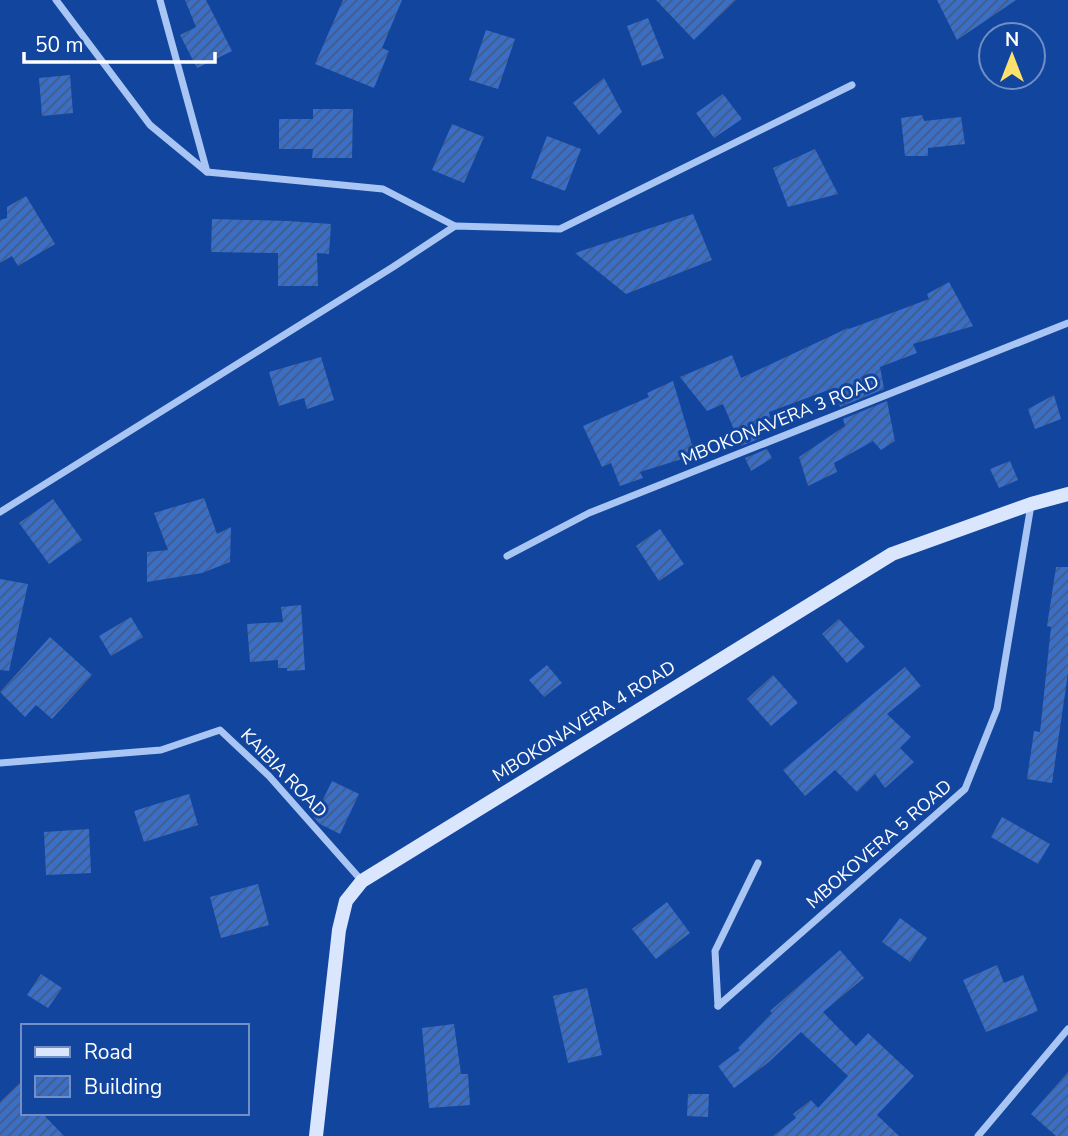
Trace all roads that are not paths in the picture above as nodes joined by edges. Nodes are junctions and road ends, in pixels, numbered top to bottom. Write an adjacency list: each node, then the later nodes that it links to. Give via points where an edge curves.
1 (56, 0): 4 (street, via 150,125)
2 (160, 0): 4 (street)
3 (852, 85): 5 (street, via 560,229)
4 (207, 172): 5 (street, via 383,189)
5 (454, 226): 9 (street)
6 (1068, 323): 10 (street, MBOKONAVERA 3 ROAD, via 589,513)
7 (1068, 494): 8 (street, MBOKONAVERA 4 ROAD)
8 (1031, 504): 12 (street, MBOKOVERA 5 ROAD, via 997,709 965,789 718,1006 715,951); 13 (street, MBOKONAVERA 4 ROAD, via 891,554)
9 (0, 512)
10 (508, 556)
11 (0, 763): 13 (street, KAIBIA ROAD, via 161,750 220,730 269,776)
12 (758, 863)
13 (362, 881): 15 (street, MBOKONAVERA 4 ROAD, via 346,901 339,930)
14 (1068, 1029): 16 (street)
15 (316, 1136)
16 (978, 1136)

